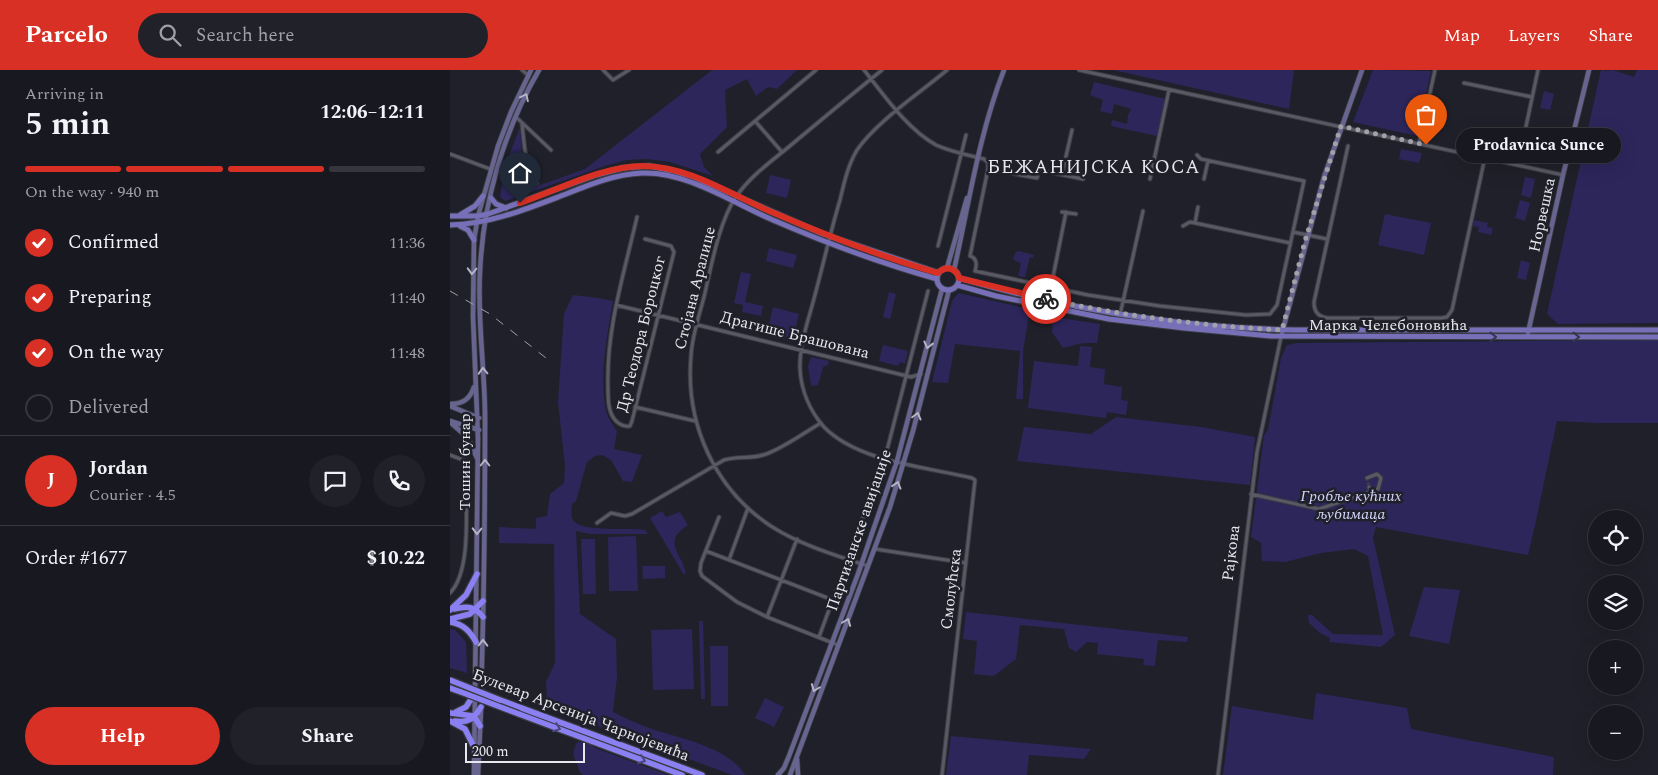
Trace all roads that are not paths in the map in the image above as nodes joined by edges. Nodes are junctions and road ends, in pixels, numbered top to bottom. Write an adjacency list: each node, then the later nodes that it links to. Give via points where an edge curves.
1 (522, 70): 15 (street)
2 (538, 70): 21 (main road, Тошин бунар, one-way to 2)
3 (603, 70): 4 (street, via 613,80)
4 (629, 70)
5 (816, 70): 22 (street)
6 (864, 70): 16 (street)
7 (882, 70): 16 (street)
8 (947, 70): 20 (street)
9 (1004, 70): 35 (main road)
10 (1079, 70): 18 (street)
11 (1362, 70): 24 (main road)
12 (1435, 70): 27 (street)
13 (1538, 70): 19 (street)
14 (1589, 70): 42 (main road, Норвешка)
15 (530, 72): 40 (main road, Тошин бунар)
16 (871, 79): 20 (street); 31 (street)
17 (1464, 83): 19 (street)
18 (1169, 90): 24 (street); 44 (street)
19 (1532, 98): 38 (street)
20 (898, 111): 33 (street, via 928,140); 68 (street, via 870,134 854,156)
21 (516, 117): 23 (street); 49 (main road, Тошин бунар)
22 (756, 121): 30 (street); 31 (street)
23 (522, 124): 29 (street); 46 (street, via 529,168)
24 (1341, 126): 27 (street); 67 (main road)
25 (1072, 130): 41 (street)
26 (966, 135): 33 (street)
27 (1419, 143): 36 (street)
28 (1348, 146): 70 (street)
29 (551, 150)
30 (718, 152)
31 (782, 152): 50 (street)
32 (450, 154): 40 (street)
33 (962, 154): 35 (street); 74 (street)
34 (1197, 155): 37 (street)
35 (979, 158): 39 (street, via 986,161); 47 (main road)
36 (1485, 158): 38 (street); 70 (street, via 1452,310 1447,317 1320,316 1315,312 1314,302)
37 (1208, 161): 45 (street); 66 (street, via 1304,181)
38 (1518, 164): 42 (street)
39 (988, 168): 41 (street, via 1037,178 1039,170); 80 (street, via 970,256 976,262 975,271)
40 (490, 169): 48 (main road, Тошин бунар)
41 (1062, 174): 43 (street)
42 (1564, 175): 91 (main road, Норвешка)
43 (1083, 179)
44 (1150, 179)
45 (1204, 179)
46 (537, 183)
47 (972, 185): 75 (main road); 76 (main road)
48 (483, 196): 57 (main road, via 471,209); 58 (main road, Тошин бунар)
49 (491, 198): 52 (main road); 54 (main road, Тошин бунар)
50 (735, 199): 52 (main road, via 679,172 637,166 596,175); 60 (main road, via 674,177 637,173 607,179); 68 (main road); 72 (main road); 89 (street, Стојана Аралице, via 724,223)
51 (1198, 207): 62 (street)
52 (506, 208): 54 (main road)
53 (1143, 211): 84 (street)
54 (488, 214): 58 (main road); 60 (main road, Тошин бунар)
55 (1076, 214): 80 (street, via 1064,212)
56 (450, 216): 57 (main road)
57 (457, 216): 58 (main road)
58 (478, 216): 61 (main road, Тошин бунар)
59 (637, 217): 85 (street)
60 (486, 221): 61 (main road); 105 (main road, Тошин бунар, one-way to 60, via 480,273)
61 (477, 223): 64 (main road); 71 (main road, Тошин бунар)
62 (1195, 223): 65 (street); 73 (street)
63 (450, 225): 64 (main road)
64 (457, 225): 71 (main road, via 468,230)
65 (1183, 226)
66 (1293, 232): 67 (street); 73 (street)
67 (1307, 235): 70 (street); 90 (main road)
68 (830, 236): 72 (street); 77 (main road)
69 (645, 239): 87 (street, Др Теодора Бороцког, via 671,246 674,251)
70 (1327, 239)
71 (474, 240): 100 (main road, Тошин бунар, one-way to 100, via 472,281)
72 (828, 243): 77 (main road, via 880,262); 96 (street)
73 (1290, 243): 84 (street, via 1277,305 1267,315)
74 (938, 246)
75 (947, 268): 76 (main road); 77 (main road)
76 (954, 270): 78 (main road)
77 (938, 276): 81 (main road, via 938,285)
78 (959, 278): 79 (main road); 86 (main road, Марка Челебоновића)
79 (957, 285): 82 (main road); 88 (main road, Марка Челебоновића)
80 (1051, 287): 84 (street)
81 (942, 289): 82 (main road); 97 (main road, Партизанске авијације, one-way to 97)
82 (949, 290): 115 (main road, Партизанске авијације, one-way to 82)
83 (928, 291): 98 (street)
84 (1123, 301): 86 (street)
85 (616, 305): 87 (street, Драгише Брашована); 103 (street, Др Теодора Бороцког, via 607,362 609,402 613,418 622,426 630,426)
86 (1120, 313): 88 (street); 90 (main road, Марка Челебоновића)
87 (658, 315): 89 (street, Драгише Брашована); 103 (street, Др Теодора Бороцког)
88 (1119, 320): 93 (main road, Марка Челебоновића)
89 (697, 325): 96 (street, Драгише Брашована); 107 (street, Стојана Аралице, via 690,368)
90 (1282, 330): 91 (main road, Марка Челебоновића); 93 (main road)
91 (1529, 330): 92 (main road, Марка Челебоновића); 94 (main road, Норвешка)
92 (1658, 330)
93 (1281, 337): 94 (main road, Марка Челебоновића, one-way to 94); 120 (street, Рајкова)
94 (1528, 337): 95 (main road, Марка Челебоновића, one-way to 95)
95 (1658, 337)
96 (802, 350): 98 (street, Драгише Брашована); 108 (street, via 803,388)
97 (921, 373): 99 (street); 101 (main road, Партизанске авијације)
98 (906, 376): 99 (street, Драгише Брашована); 112 (street)
99 (911, 377): 101 (street)
100 (476, 384): 102 (main road, via 467,400); 104 (main road, Тошин бунар)
101 (918, 386): 114 (main road, Партизанске авијације)
102 (450, 405): 104 (main road)
103 (635, 407): 107 (street)
104 (477, 417): 105 (main road); 109 (main road, Тошин бунар)
105 (485, 420): 110 (main road, Тошин бунар)
106 (450, 421): 109 (main road); 113 (main road, via 468,438)
107 (695, 421): 116 (street, Стојана Аралице)
108 (821, 423): 112 (street, via 845,442); 116 (street, via 766,454 730,458)
109 (478, 430): 110 (main road); 113 (main road, Тошин бунар)
110 (485, 432): 136 (main road, Тошин бунар, one-way to 110)
111 (450, 455): 134 (street, via 463,460 466,468 464,563)
112 (885, 458): 114 (street); 127 (street)
113 (478, 461): 132 (main road, Тошин бунар, one-way to 132)
114 (897, 461): 115 (street); 130 (main road, Партизанске авијације)
115 (904, 463): 125 (main road, Партизанске авијације, one-way to 115); 129 (street, Смолућска, via 975,480)
116 (714, 465): 121 (street, Стојана Аралице); 123 (street, via 632,514 610,513)
117 (1368, 478): 119 (street, via 1377,474 1382,478 1379,488)
118 (1369, 487): 119 (street)
119 (1370, 492): 120 (street, via 1320,509)
120 (1251, 494): 164 (street, Рајкова)
121 (748, 508): 124 (street, Стојана Аралице, via 775,529); 128 (street)
122 (719, 517): 126 (street)
123 (597, 523)
124 (797, 539): 127 (street, Стојана Аралице); 133 (street)
125 (875, 549): 129 (street); 131 (main road, Партизанске авијације)
126 (706, 551): 128 (street); 140 (street, via 700,570 702,576 737,602)
127 (849, 559): 130 (street, Стојана Аралице); 135 (street)
128 (729, 560): 133 (street)
129 (966, 563): 163 (street, Смолућска)
130 (862, 564): 131 (street, Стојана Аралице); 144 (main road, Партизанске авијације)
131 (868, 566): 145 (main road, Партизанске авијације, one-way to 131)
132 (477, 574): 137 (main road, Тошин бунар); 138 (highway, via 466,595)
133 (781, 580): 135 (street); 140 (street)
134 (450, 593)
135 (833, 600): 142 (street)
136 (483, 601): 137 (highway); 139 (main road, Тошин бунар)
137 (476, 609): 138 (highway); 139 (highway); 141 (highway); 143 (main road, Тошин бунар)
138 (450, 610)
139 (483, 617): 149 (main road, Тошин бунар, one-way to 139)
140 (767, 617): 142 (street)
141 (450, 621): 143 (highway, via 464,627)
142 (819, 638): 144 (street)
143 (476, 642): 148 (main road, Тошин бунар)
144 (832, 643): 145 (street); 156 (main road, Партизанске авијације, one-way to 156, via 786,764)
145 (838, 645): 155 (main road, Партизанске авијације)
146 (450, 680): 160 (highway, Булевар Арсенија Чарнојевића, bridge)
147 (450, 688): 159 (highway, Булевар Арсенија Чарнојевића, one-way to 159, bridge)
148 (475, 693): 150 (highway, via 465,708); 151 (main road, Тошин бунар)
149 (481, 707): 151 (highway); 153 (main road, Тошин бунар)
150 (451, 713): 151 (highway)
151 (476, 717): 152 (highway); 153 (highway); 154 (main road, Тошин бунар)
152 (450, 721): 154 (highway, via 464,729)
153 (480, 726): 158 (main road, Тошин бунар)
154 (475, 749): 157 (main road, Тошин бунар)
155 (797, 754): 161 (main road, Партизанске авијације); 162 (main road)
156 (779, 774): 161 (main road, Партизанске авијације)
157 (474, 775)
158 (478, 775)
159 (682, 775)
160 (702, 775)
161 (790, 775)
162 (798, 775)
163 (942, 775)
164 (1218, 775)

